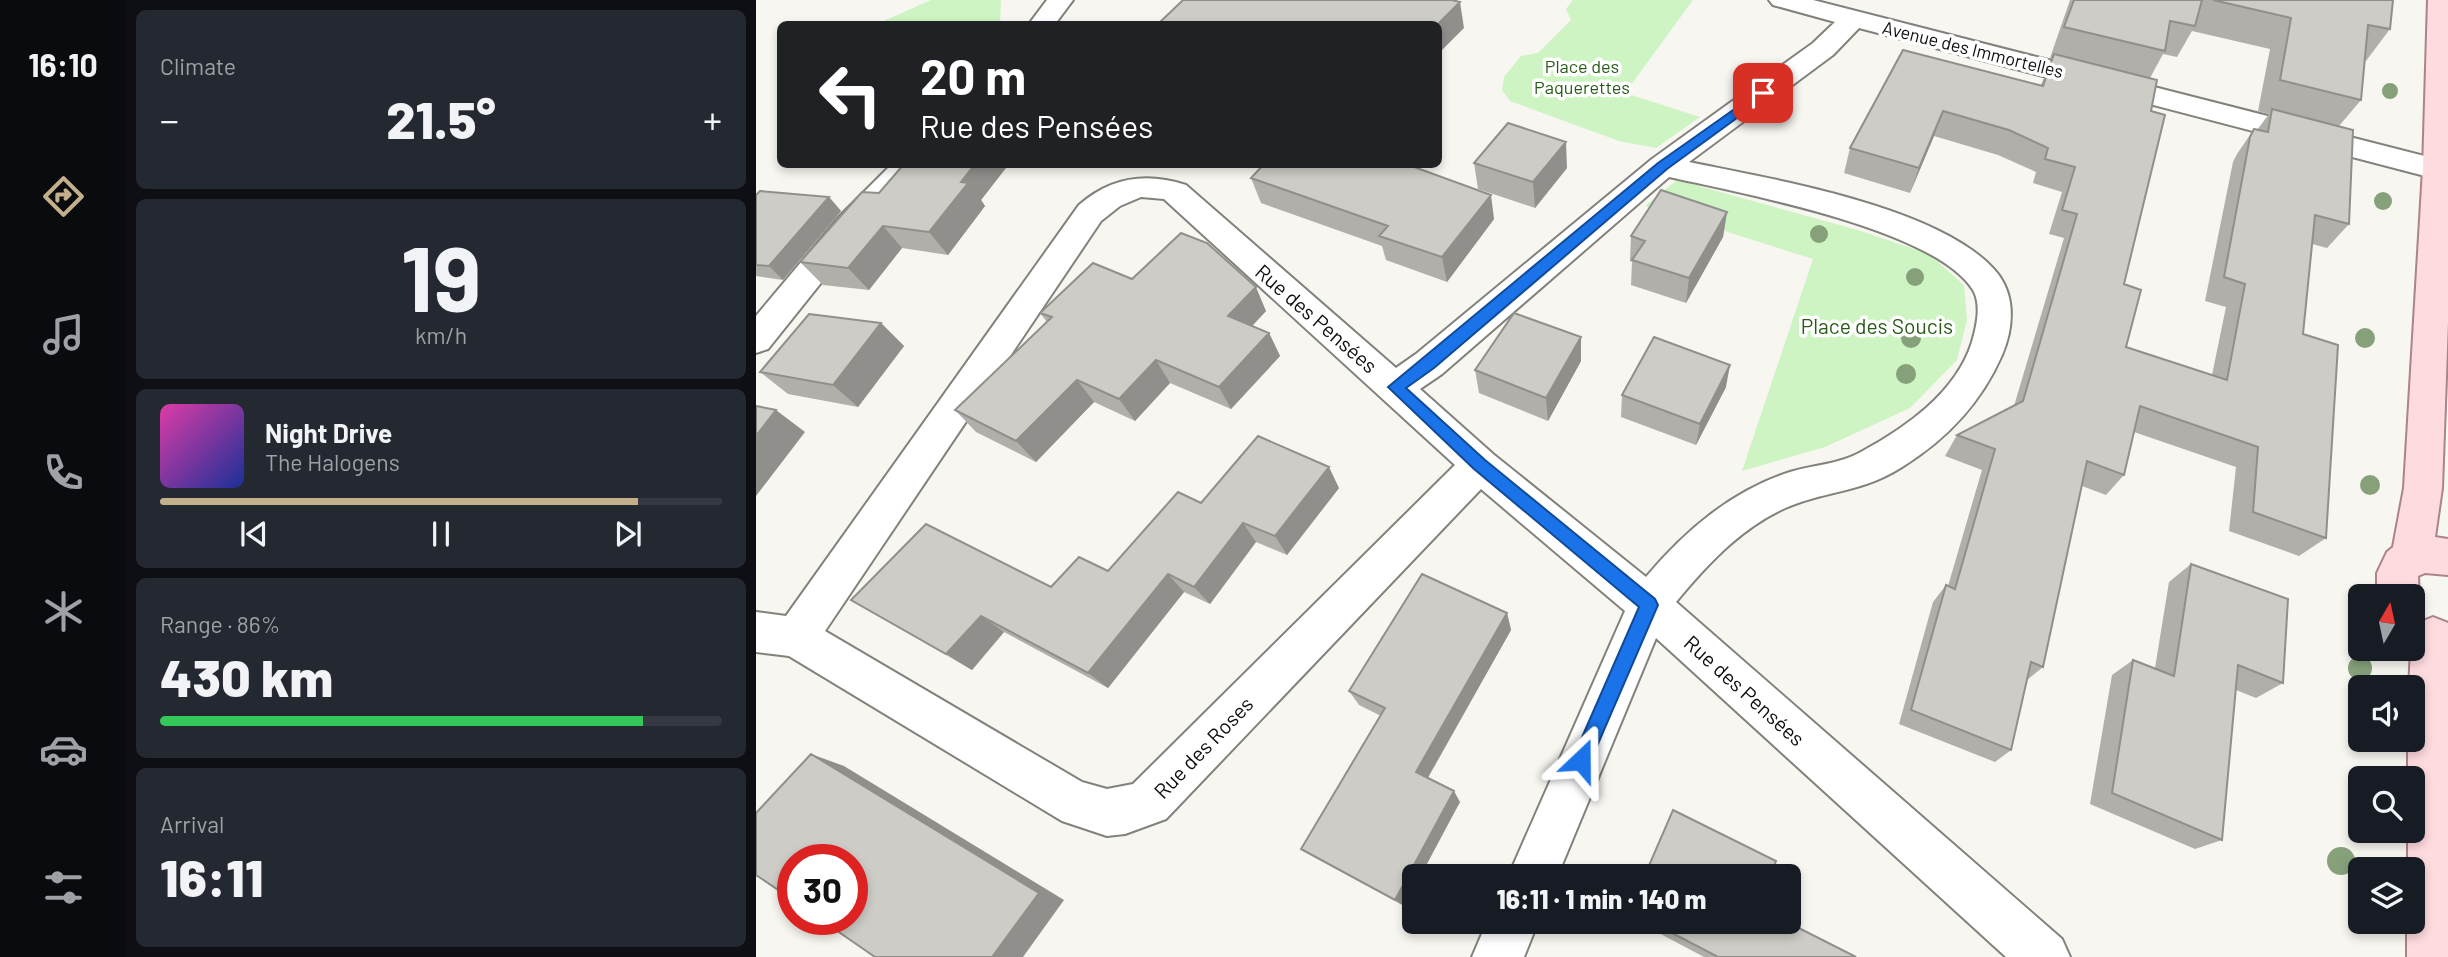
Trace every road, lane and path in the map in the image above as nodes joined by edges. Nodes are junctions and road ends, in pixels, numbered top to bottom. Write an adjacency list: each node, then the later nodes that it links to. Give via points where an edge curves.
1 (1060, 0): 5 (street)
2 (1782, 0): 4 (street, Avenue des Immortelles)
3 (2441, 0): 8 (main road)
4 (1854, 18): 6 (street, via 1823,49); 8 (street, Avenue des Immortelles)
5 (1044, 21)
6 (1663, 166): 10 (street, via 1429,364); 14 (street, via 1846,209 1922,236 1973,267 1987,284 1994,303 1993,329 1971,384 1951,407 1904,447 1868,468 1758,500 1676,569)
7 (906, 168): 9 (street, via 849,226)
8 (2443, 171): 12 (main road, via 2423,488)
9 (756, 340)
10 (1395, 387): 11 (street, Rue des Pensées); 16 (street, Rue des Pensées, via 1175,192 1161,187 1122,191 1090,213)
11 (1479, 465): 14 (street, Rue des Pensées); 16 (street, Rue des Roses, via 1149,802 1121,814 1094,812 1066,799)
12 (2430, 556): 13 (main road, via 2400,566)
13 (2396, 584)
14 (1649, 605): 17 (street); 20 (street, Rue des Pensées)
15 (2431, 634): 21 (main road)
16 (776, 635)
17 (1538, 864)
18 (1508, 934): 19 (street)
19 (1498, 957)
20 (2044, 957)
21 (2433, 957)

